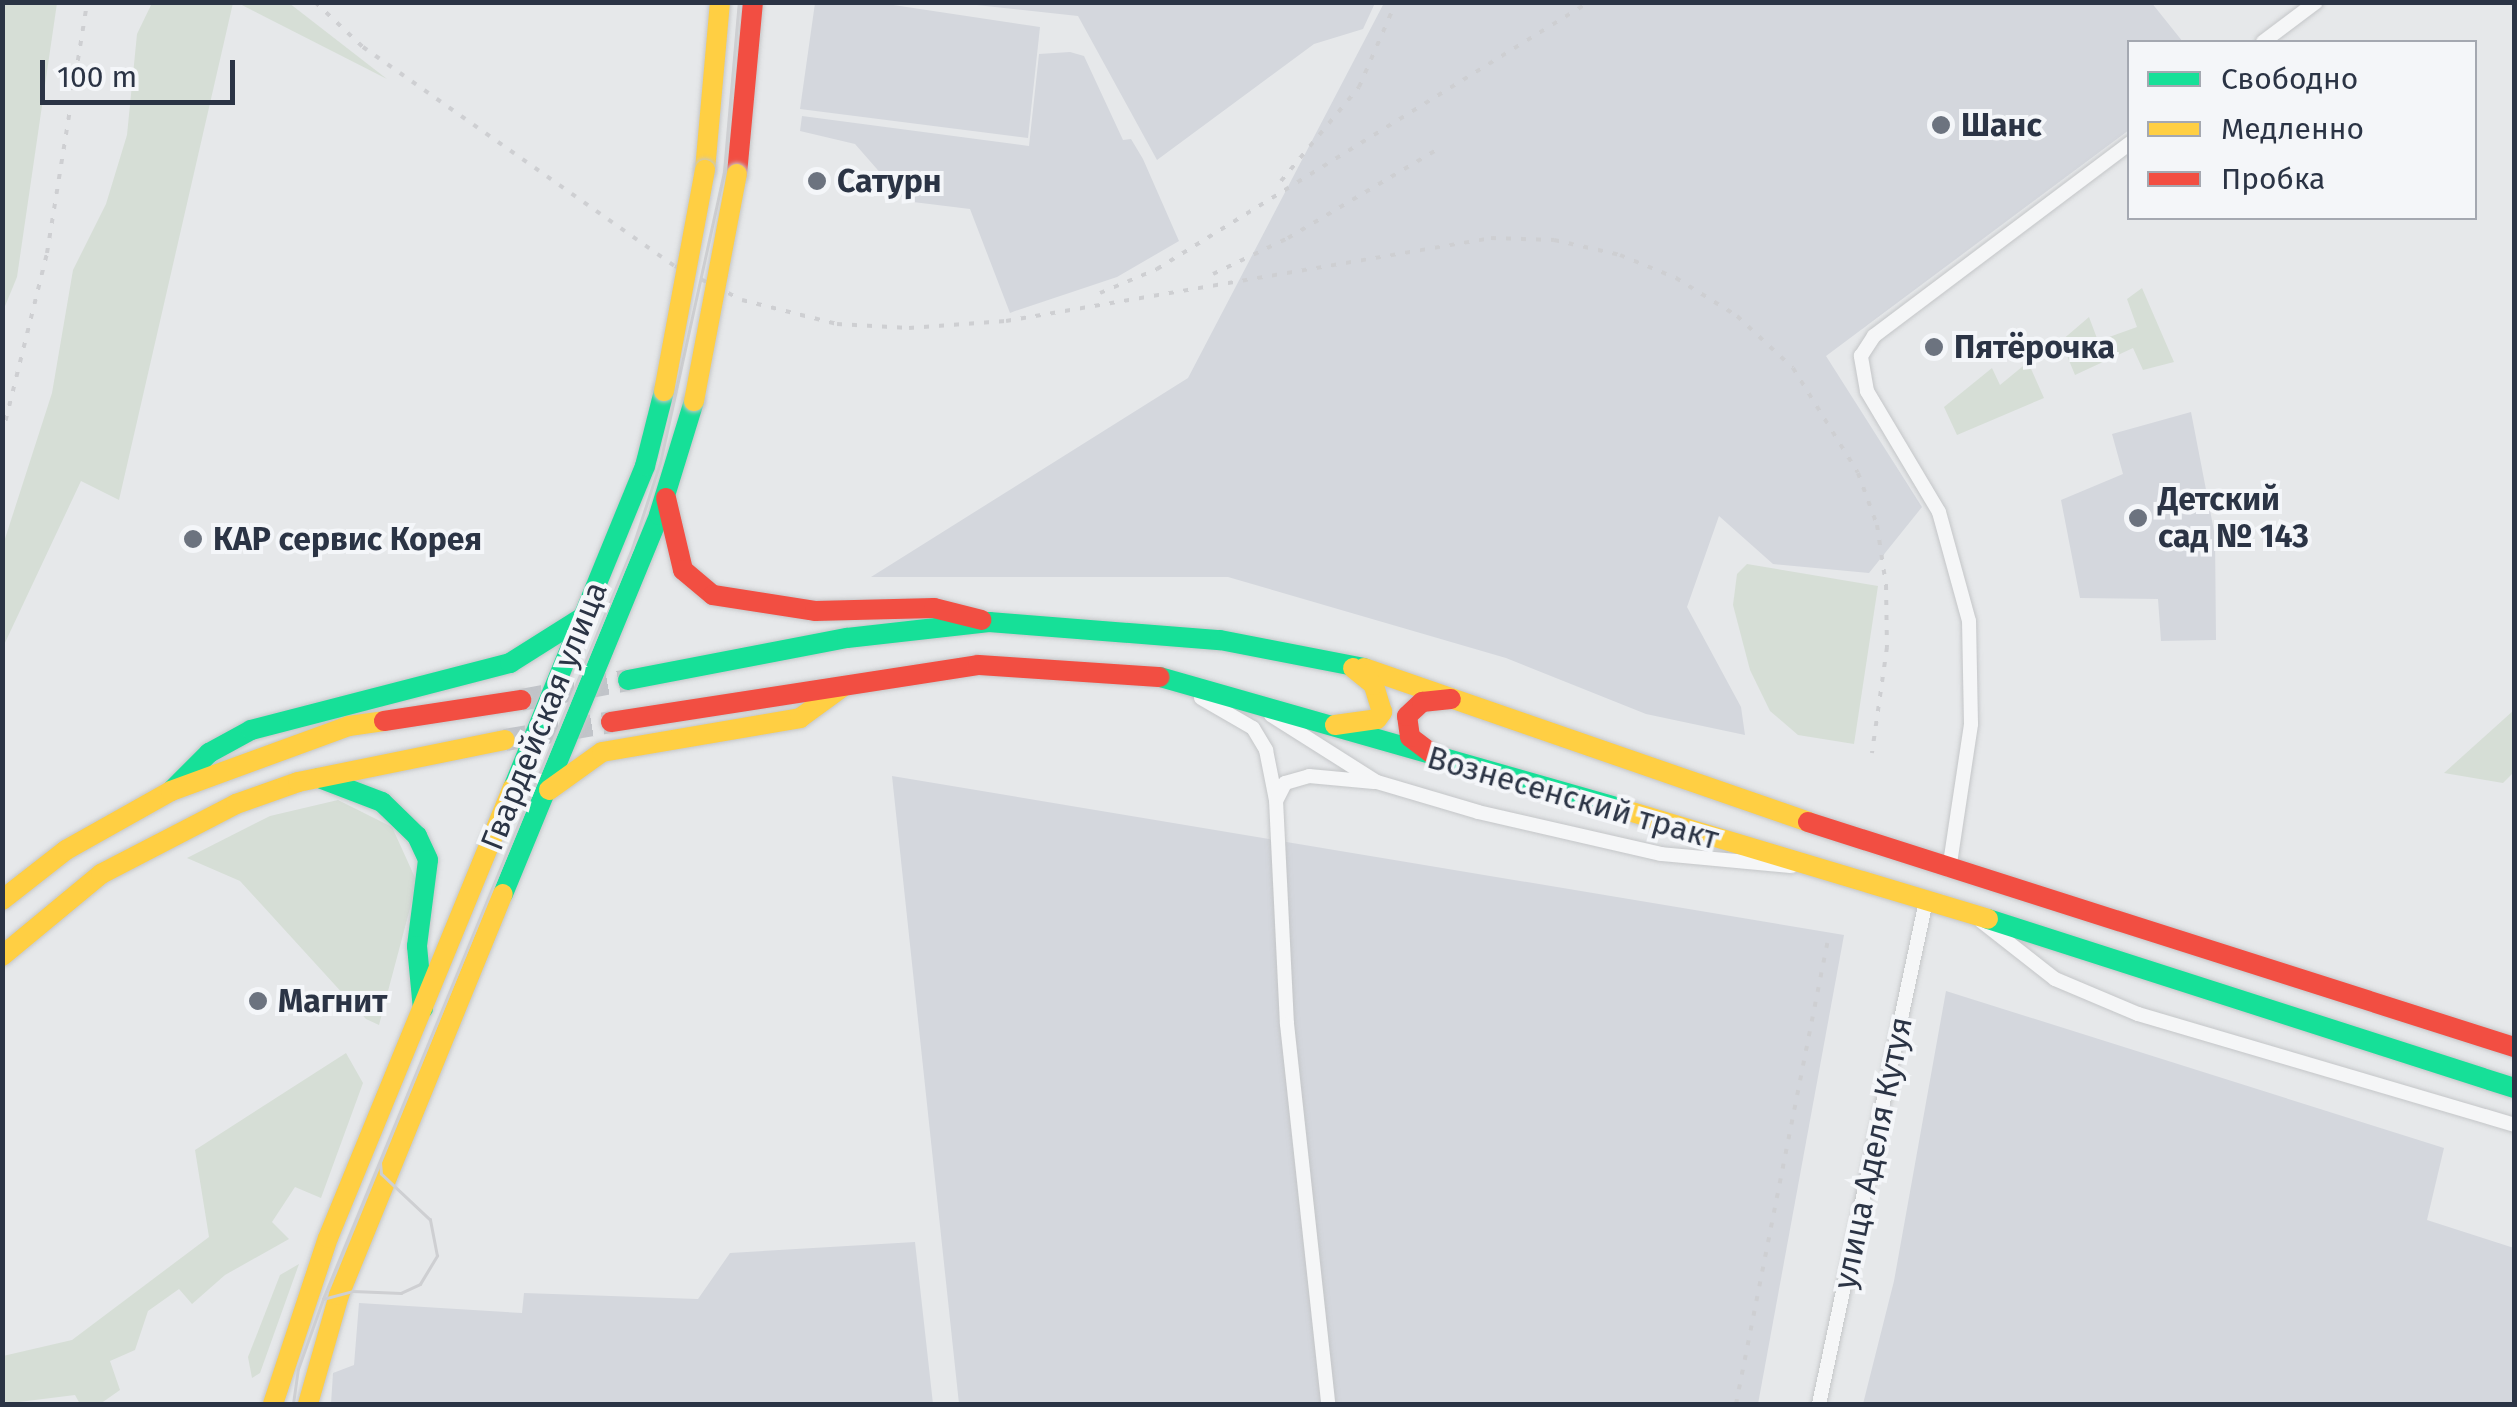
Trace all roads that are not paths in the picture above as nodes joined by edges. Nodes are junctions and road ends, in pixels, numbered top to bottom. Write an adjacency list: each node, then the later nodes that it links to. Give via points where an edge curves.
1 (720, 2): 7 (main road, Гвардейская улица, bridge, via 705,170 664,390 645,466)
2 (753, 2): 6 (main road, Гвардейская улица, bridge, via 737,174 694,401)
3 (2316, 2): 4 (street)
4 (2266, 40)
5 (2127, 145): 25 (street, via 1874,336 1861,356 1867,391 1939,512 1969,621 1972,724)
6 (665, 495): 8 (main road, via 683,570 713,595 815,610 934,608); 23 (main road, Гвардейская улица)
7 (582, 618): 22 (main road, via 510,663 251,730 209,753); 31 (main road, Гвардейская улица)
8 (988, 622): 9 (main road, Вознесенский тракт, via 1220,640); 11 (main road, Вознесенский тракт, via 847,638)
9 (1344, 661): 13 (main road, Вознесенский тракт); 17 (main road, via 1374,685 1382,712 1355,724)
10 (1159, 677): 12 (main road, Вознесенский тракт, via 978,665); 14 (main road, Вознесенский тракт); 24 (street, via 1252,728 1266,750)
11 (628, 680)
12 (845, 685): 16 (main road, Вознесенский тракт); 23 (main road, via 800,718 602,752)
13 (1461, 698): 19 (main road, via 1422,702 1406,724 1422,749); 25 (main road, Вознесенский тракт)
14 (1246, 699): 17 (main road, Вознесенский тракт); 21 (street)
15 (520, 700): 22 (main road, via 349,726)
16 (610, 722)
17 (1321, 726): 19 (main road, Вознесенский тракт)
18 (504, 740): 20 (main road)
19 (1466, 768): 26 (main road, Вознесенский тракт)
20 (319, 778): 30 (main road, via 236,804 101,874); 31 (main road, via 382,802 422,848 428,889 417,946)
21 (1377, 782): 24 (street, via 1309,776 1285,783); 26 (street, via 1660,854)
22 (171, 791): 27 (main road, via 66,850)
23 (547, 791): 36 (main road, Гвардейская улица, via 339,1295)
24 (1276, 800): 37 (street, via 1287,1024)
25 (1949, 870): 32 (main road, Вознесенский тракт)
26 (1837, 871): 28 (main road, Вознесенский тракт)
27 (2, 900)
28 (1926, 901): 29 (main road, Вознесенский тракт); 38 (street, улица Аделя Кутуя)
29 (1973, 914): 33 (main road, Вознесенский тракт); 34 (street, via 2055,979 2138,1014)
30 (2, 956)
31 (423, 1012): 35 (main road, Гвардейская улица, via 302,1304)
32 (2514, 1048)
33 (2514, 1088)
34 (2514, 1124)
35 (273, 1404)
36 (308, 1404)
37 (1328, 1404)
38 (1819, 1404)

